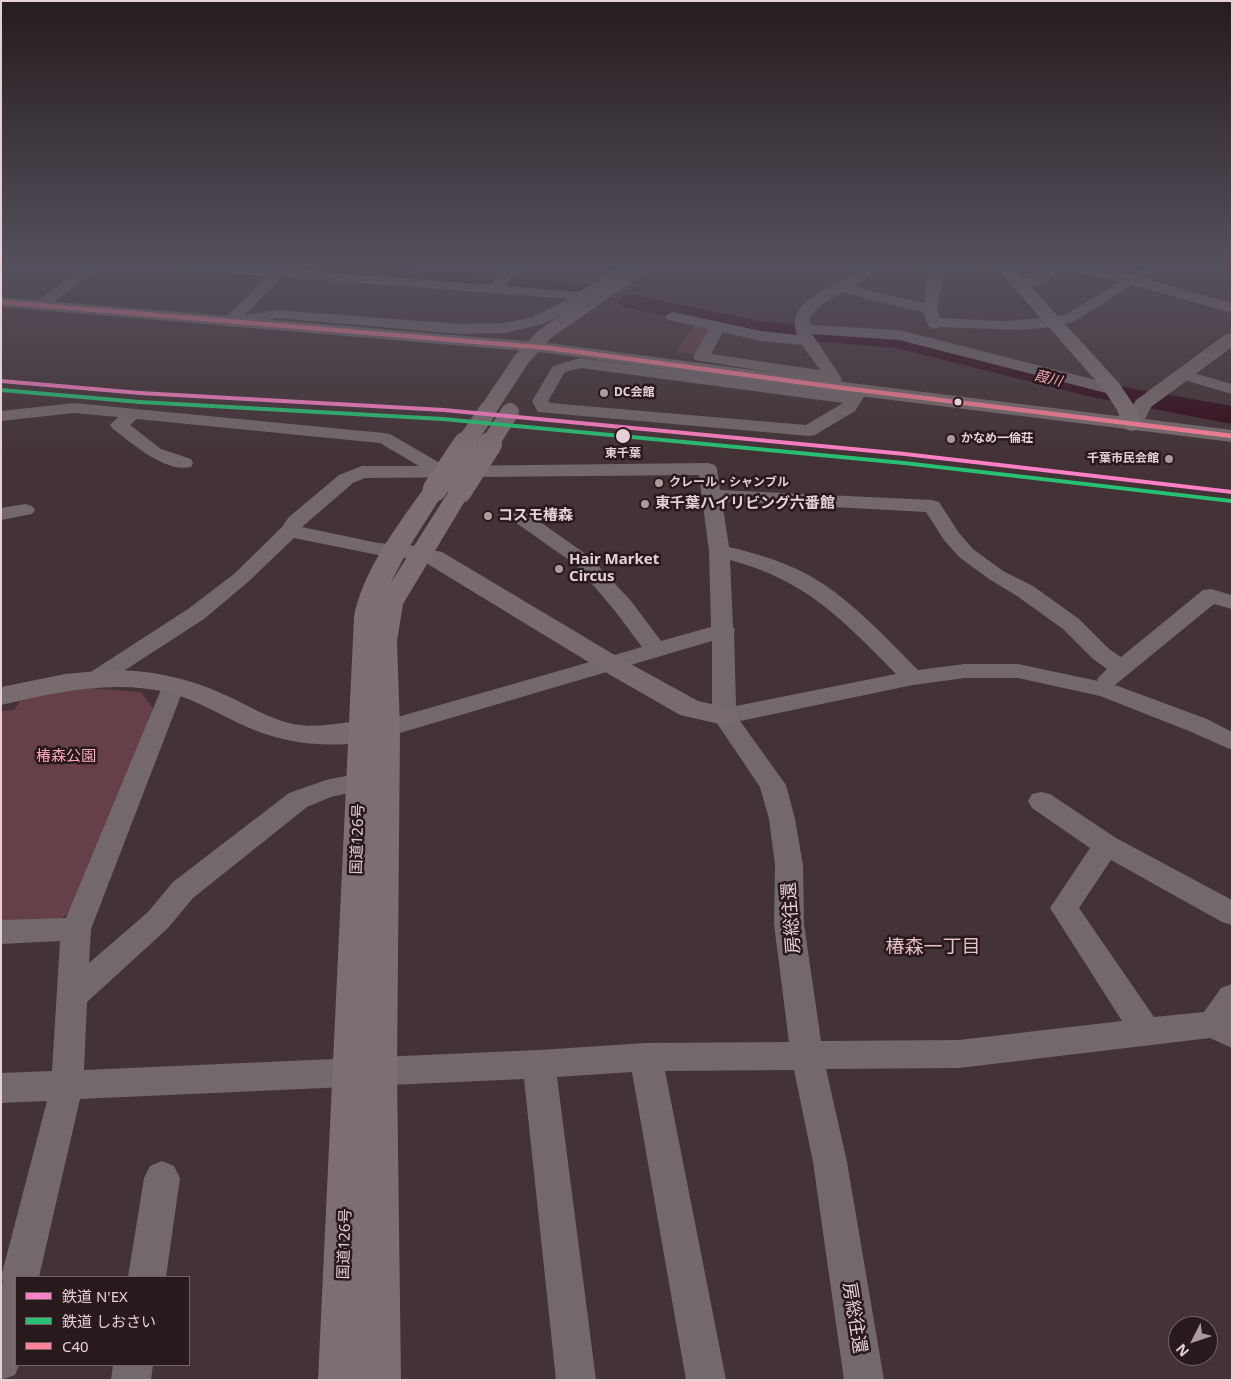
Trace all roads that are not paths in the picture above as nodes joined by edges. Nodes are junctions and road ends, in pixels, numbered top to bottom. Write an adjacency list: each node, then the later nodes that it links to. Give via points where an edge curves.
1 (322, 329): 11 (street)
2 (568, 329): 11 (highway)
3 (717, 329): 14 (street, via 700,357)
4 (730, 329): 8 (street, via 772,338)
5 (804, 329): 8 (street)
6 (934, 329): 10 (street)
7 (1060, 329): 16 (main road)
8 (805, 334): 10 (street, via 899,335); 14 (street)
9 (1232, 338): 13 (street)
10 (936, 343): 16 (street)
11 (540, 347): 12 (highway); 14 (street); 25 (highway, 国道126号, bridge, via 488,410)
12 (533, 375)
13 (1183, 375): 15 (street); 21 (street, via 1148,400)
14 (834, 382): 17 (street)
15 (1232, 389)
16 (1115, 392): 21 (main road)
17 (857, 394): 17 (street, via 849,406 809,430 544,408 540,401 559,369 580,363); 21 (street)
18 (514, 405): 25 (highway, 国道126号, bridge)
19 (133, 414): 20 (street, via 74,408); 23 (street, via 119,425 155,453); 25 (street, via 384,438)
20 (1, 416)
21 (1132, 425): 22 (street)
22 (1232, 436)
23 (184, 462)
24 (710, 482): 25 (street); 31 (street); 36 (street, via 884,506 932,506 966,553 1071,624 1101,654)
25 (446, 484): 29 (street, via 362,472 346,479 296,521); 30 (highway, 国道126号)
26 (25, 510): 27 (street)
27 (1, 514)
28 (518, 516): 34 (street, via 584,561)
29 (290, 530): 30 (street, via 378,549); 38 (street, via 241,578 196,614)
30 (409, 551): 35 (street, via 434,557); 43 (highway, 国道126号, via 369,605 364,642)
31 (719, 551): 33 (street); 37 (street, via 772,566 808,584 833,602)
32 (1232, 603): 36 (street, via 1211,595)
33 (724, 630): 34 (street); 42 (street)
34 (656, 650): 35 (street)
35 (609, 663): 42 (street, via 690,709); 43 (street)
36 (1121, 668): 40 (street, via 1110,678)
37 (913, 678): 40 (street, via 965,670 1018,671); 42 (street)
38 (94, 680): 39 (street, via 141,680); 41 (street)
39 (173, 685): 43 (street, via 283,731 308,736); 49 (street)
40 (1106, 690): 44 (street, via 1198,725)
41 (1, 696)
42 (724, 716): 55 (street, 房総往還, via 773,785 782,818 788,865 789,924)
43 (374, 730): 45 (highway, 国道126号); 58 (highway, 国道126号)
44 (1232, 742)
45 (360, 782): 51 (street, via 326,788 298,800 183,890 158,920); 58 (highway, 国道126号)
46 (1041, 801): 47 (street)
47 (1106, 845): 48 (street); 54 (street, via 1064,908)
48 (1232, 914)
49 (76, 929): 50 (street); 51 (street)
50 (1, 932)
51 (73, 996): 59 (street)
52 (1232, 997): 53 (street)
53 (1222, 1029): 54 (street)
54 (1146, 1032): 55 (street, via 959,1054)
55 (807, 1055): 56 (street); 74 (street, 房総往還, via 830,1162)
56 (646, 1057): 57 (street); 73 (street)
57 (539, 1064): 58 (street); 72 (street)
58 (364, 1071): 59 (street); 70 (highway, 国道126号); 71 (highway, 国道126号)
59 (67, 1086): 60 (street); 62 (street)
60 (1, 1088)
61 (162, 1178): 63 (street)
62 (20, 1276)
63 (147, 1276)
64 (15, 1285): 65 (street)
65 (1, 1286)
66 (15, 1299): 67 (street)
67 (1, 1361)
68 (133, 1366): 69 (street)
69 (131, 1380)
70 (341, 1380)
71 (378, 1380)
72 (576, 1380)
73 (706, 1380)
74 (864, 1380)

